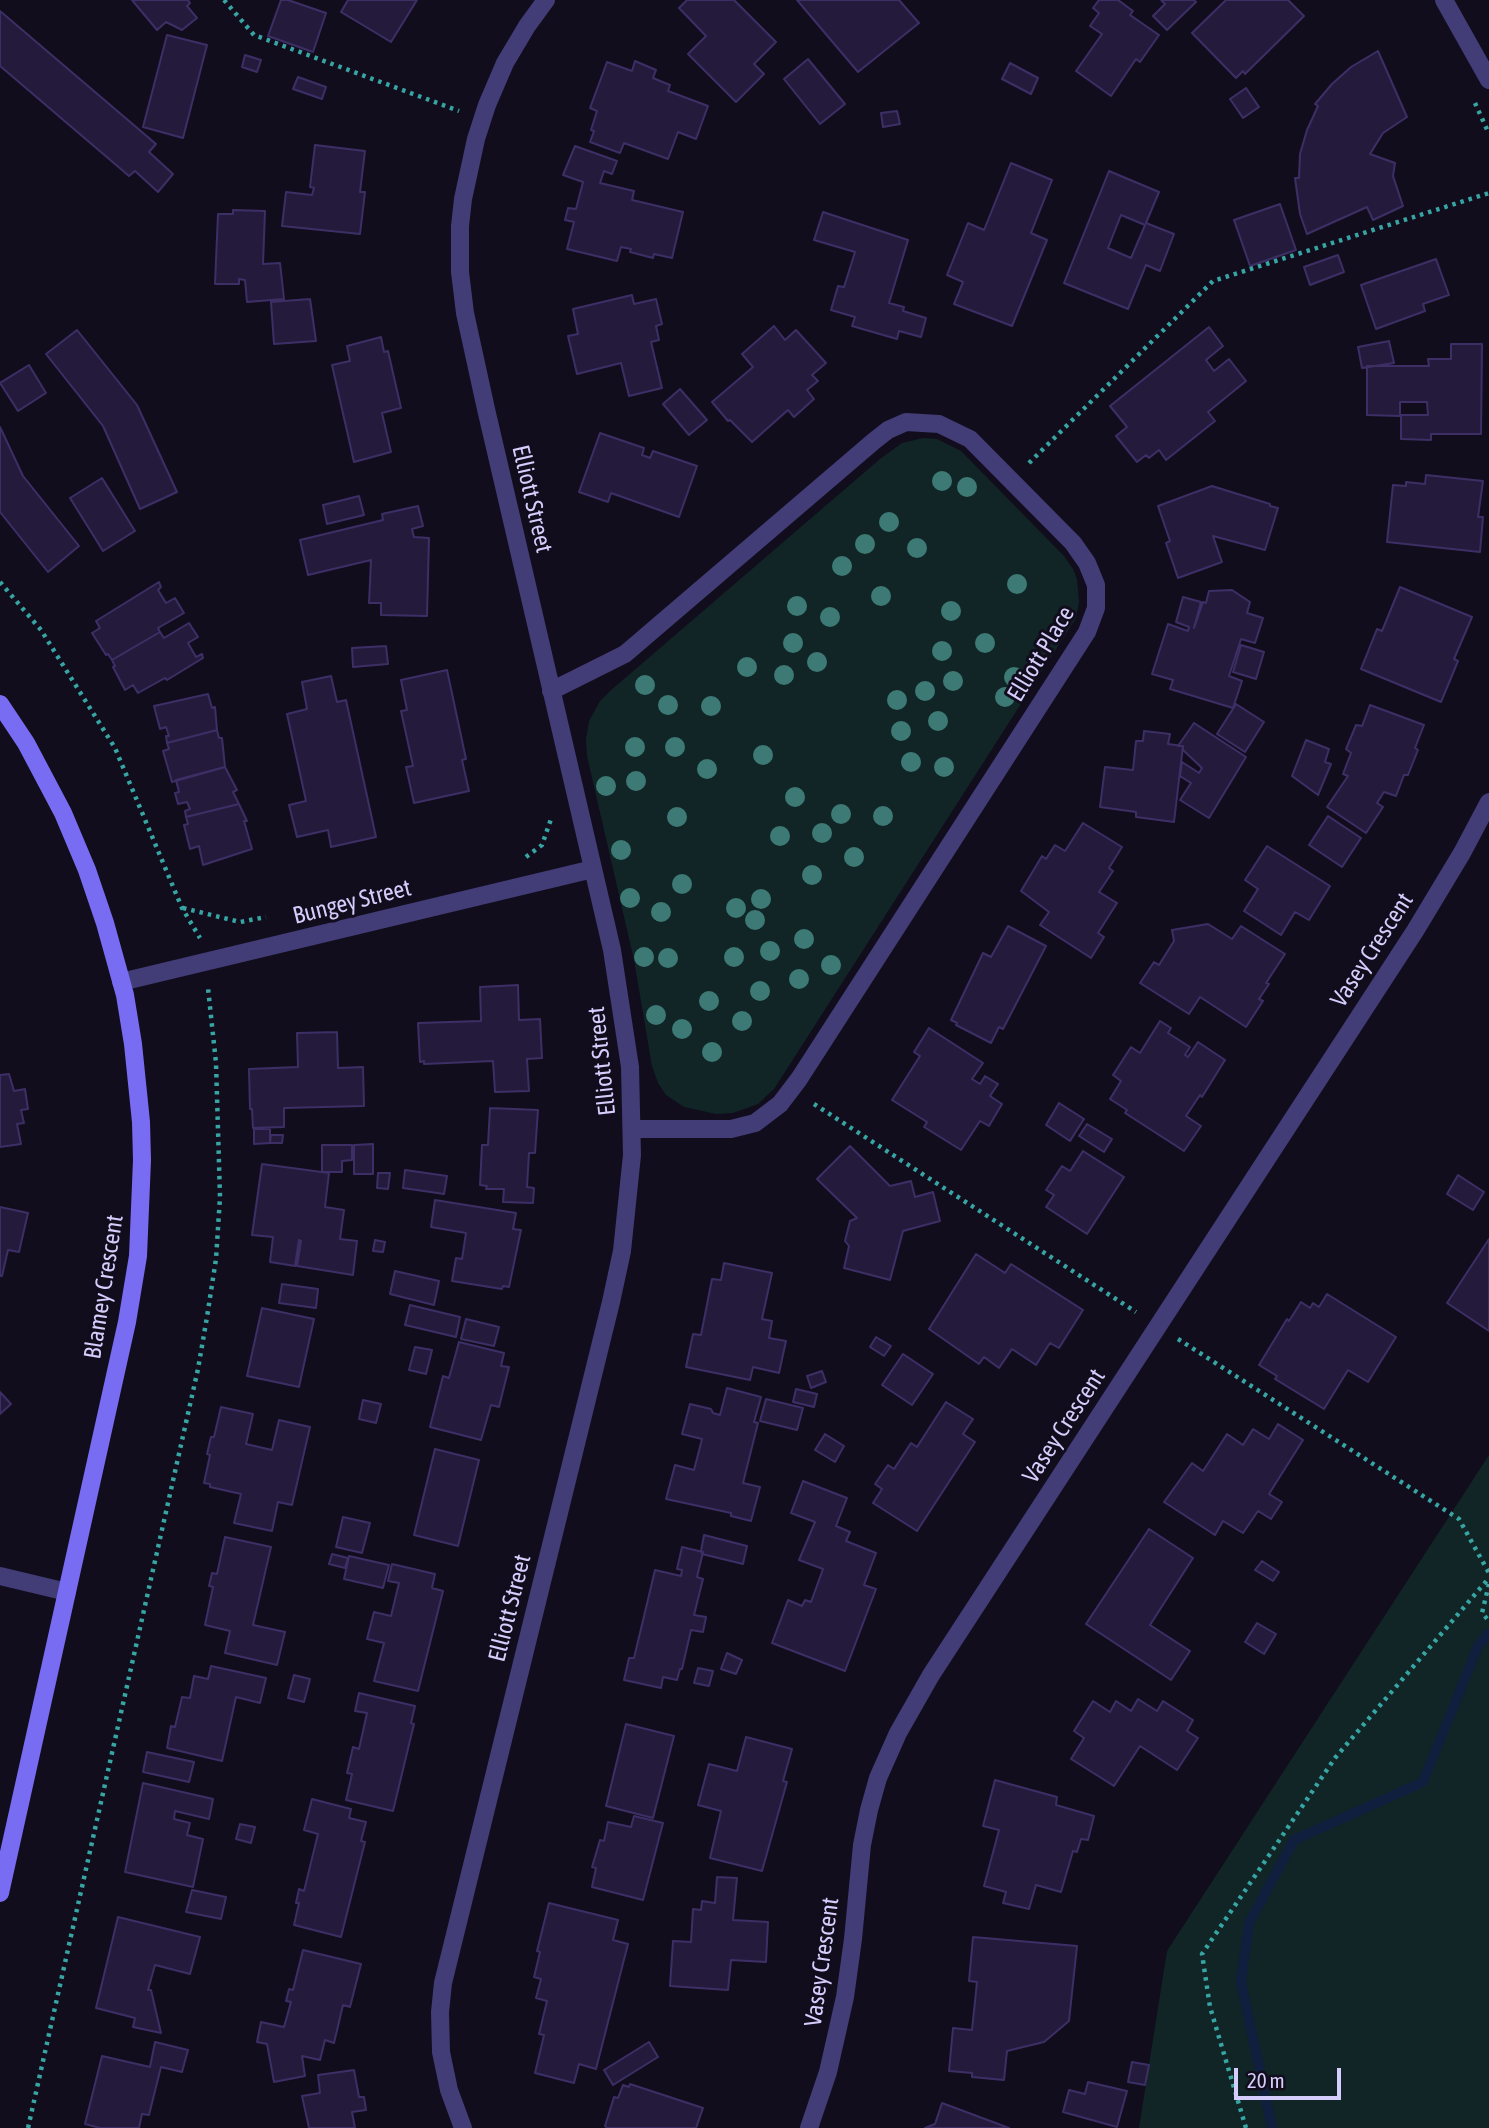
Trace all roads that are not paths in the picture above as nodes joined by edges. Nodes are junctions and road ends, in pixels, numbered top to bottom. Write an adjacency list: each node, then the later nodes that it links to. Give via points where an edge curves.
1 (546, 0): 4 (street, Elliott Street, via 493,90 468,170 460,226 463,298)
2 (1444, 0): 3 (street)
3 (1489, 80)
4 (551, 691): 7 (street, Elliott Street); 9 (street, Elliott Place, via 625,654 874,441 906,422 933,422 970,439 1073,543 1087,563 1097,593 1087,632 775,1110 747,1126)
5 (0, 704): 8 (street, Blamey Crescent, via 72,834)
6 (1489, 802): 14 (street, Vasey Crescent, via 1415,930 931,1675 890,1748 875,1786 862,1844 839,2026)
7 (593, 869): 8 (street, Bungey Street); 9 (street, Elliott Street, via 622,1003)
8 (121, 982): 11 (street, Blamey Crescent, via 134,1044 141,1122 138,1256)
9 (633, 1129): 13 (street, Elliott Street, via 621,1259 444,1973 440,2045)
10 (0, 1576): 11 (street)
11 (67, 1592): 12 (street, Blamey Crescent)
12 (0, 1893)
13 (463, 2128)
14 (809, 2128)

